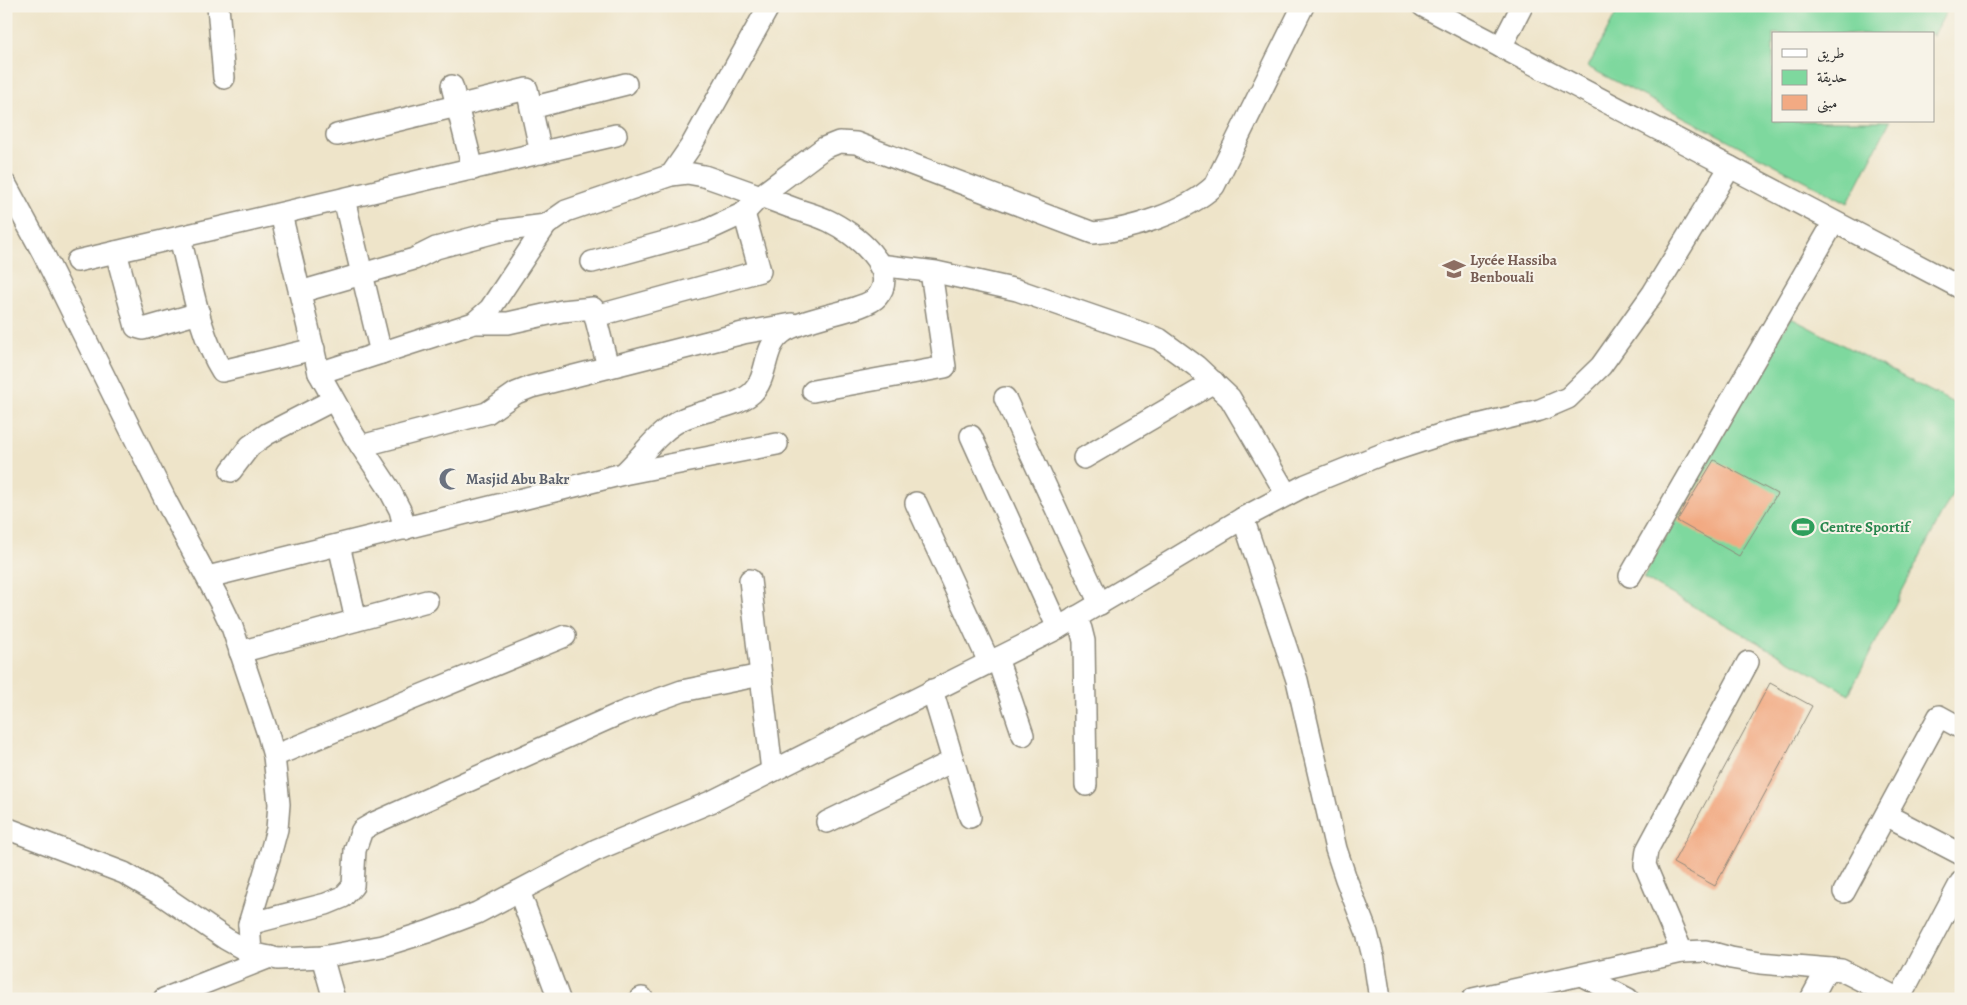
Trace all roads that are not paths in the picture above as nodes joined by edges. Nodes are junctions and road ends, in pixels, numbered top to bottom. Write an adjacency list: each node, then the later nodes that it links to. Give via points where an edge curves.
1 (218, 6): 7 (street)
2 (769, 6): 16 (street, via 691,146)
3 (1303, 6): 18 (street, via 1214,186 1201,198 1139,225 1093,232 856,144 839,142 824,148)
4 (1424, 6): 6 (street)
5 (1522, 6): 6 (street)
6 (1501, 47): 14 (street)
7 (224, 78)
8 (626, 84): 10 (street)
9 (455, 96): 10 (street, via 527,89); 11 (street); 15 (street)
10 (531, 108): 13 (street)
11 (337, 135)
12 (616, 135): 13 (street)
13 (541, 153): 15 (street)
14 (1730, 167): 22 (street); 51 (street, via 1627,330 1601,366 1568,398 1540,410 1449,432 1385,453)
15 (473, 169): 19 (street)
16 (671, 174): 18 (street, via 704,176); 23 (street, via 566,211)
17 (6, 185): 57 (street, via 167,503)
18 (760, 196): 20 (street); 28 (street, via 830,222 863,244)
19 (344, 199): 21 (street); 30 (street)
20 (744, 213): 27 (street, via 704,231); 34 (street, via 760,270)
21 (281, 214): 24 (street); 32 (street)
22 (1834, 222): 31 (street); 56 (street)
23 (546, 225): 30 (street, via 499,231); 36 (street, via 490,309)
24 (180, 238): 25 (street); 33 (street)
25 (116, 252): 26 (street); 33 (street, via 136,327 143,329)
26 (76, 261)
27 (592, 262)
28 (879, 265): 29 (street); 35 (street, via 883,273 883,287 876,299)
29 (931, 272): 41 (street, via 1017,290 1159,340); 42 (street, via 945,367)
30 (361, 273): 32 (street); 38 (street)
31 (1958, 281)
32 (300, 292): 37 (street)
33 (199, 314): 37 (street, via 214,358 222,371)
34 (596, 316): 36 (street, via 593,308 508,322); 39 (street)
35 (807, 321): 39 (street, via 743,333); 50 (street, via 782,333 771,344 760,384 750,394 667,427)
36 (474, 323): 38 (street)
37 (314, 348): 40 (street)
38 (381, 354): 40 (street)
39 (608, 367): 47 (street, via 531,386 486,413)
40 (319, 374): 44 (street)
41 (1214, 382): 48 (street); 51 (street, via 1230,398)
42 (813, 391)
43 (1005, 398): 60 (street)
44 (333, 400): 47 (street); 49 (street, via 267,434 250,446)
45 (971, 436): 62 (street)
46 (777, 444): 50 (street)
47 (361, 446): 54 (street, via 388,487)
48 (1084, 458)
49 (231, 471)
50 (623, 474): 54 (street)
51 (1288, 495): 53 (street)
52 (916, 503): 65 (street)
53 (1243, 518): 60 (street); 93 (street, via 1297,680 1336,848 1367,933)
54 (405, 529): 55 (street)
55 (339, 545): 57 (street); 61 (street)
56 (1630, 576)
57 (208, 577): 64 (street)
58 (750, 580): 67 (street)
59 (427, 601): 61 (street)
60 (1100, 604): 62 (street)
61 (356, 620): 64 (street)
62 (1067, 622): 65 (street); 74 (street, via 1081,629 1084,641)
63 (565, 636): 71 (street)
64 (240, 652): 71 (street)
65 (993, 660): 68 (street); 70 (street)
66 (1748, 662): 84 (street, via 1647,850 1645,865)
67 (761, 675): 73 (street); 83 (street, via 682,691 621,713 374,823 362,830 356,850 353,886 343,897)
68 (932, 690): 72 (street); 73 (street)
69 (1961, 728): 75 (street, via 1939,716)
70 (1023, 735)
71 (274, 756): 83 (street, via 279,804 277,828)
72 (953, 761): 76 (street); 77 (street)
73 (772, 771): 81 (street, via 714,801 596,850)
74 (1086, 785)
75 (1886, 815): 79 (street); 82 (street)
76 (970, 817)
77 (827, 822)
78 (6, 828): 85 (street, via 124,873 226,939)
79 (1961, 854)
80 (1961, 882): 97 (street)
81 (519, 890): 86 (street, via 477,913 427,932 382,946); 92 (street)
82 (1844, 892)
83 (249, 924): 85 (street)
84 (1682, 952): 87 (street, via 1706,951 1760,963); 88 (street)
85 (260, 955): 86 (street, via 278,959); 90 (street)
86 (322, 956): 91 (street)
87 (1831, 969): 96 (street, via 1825,973); 97 (street, via 1841,970)
88 (1581, 975): 89 (street); 95 (street)
89 (1496, 996): 94 (street)
90 (164, 999)
91 (334, 999)
92 (559, 999)
93 (1380, 999)
94 (1473, 999)
95 (1628, 999)
96 (1811, 999)
97 (1899, 999)

